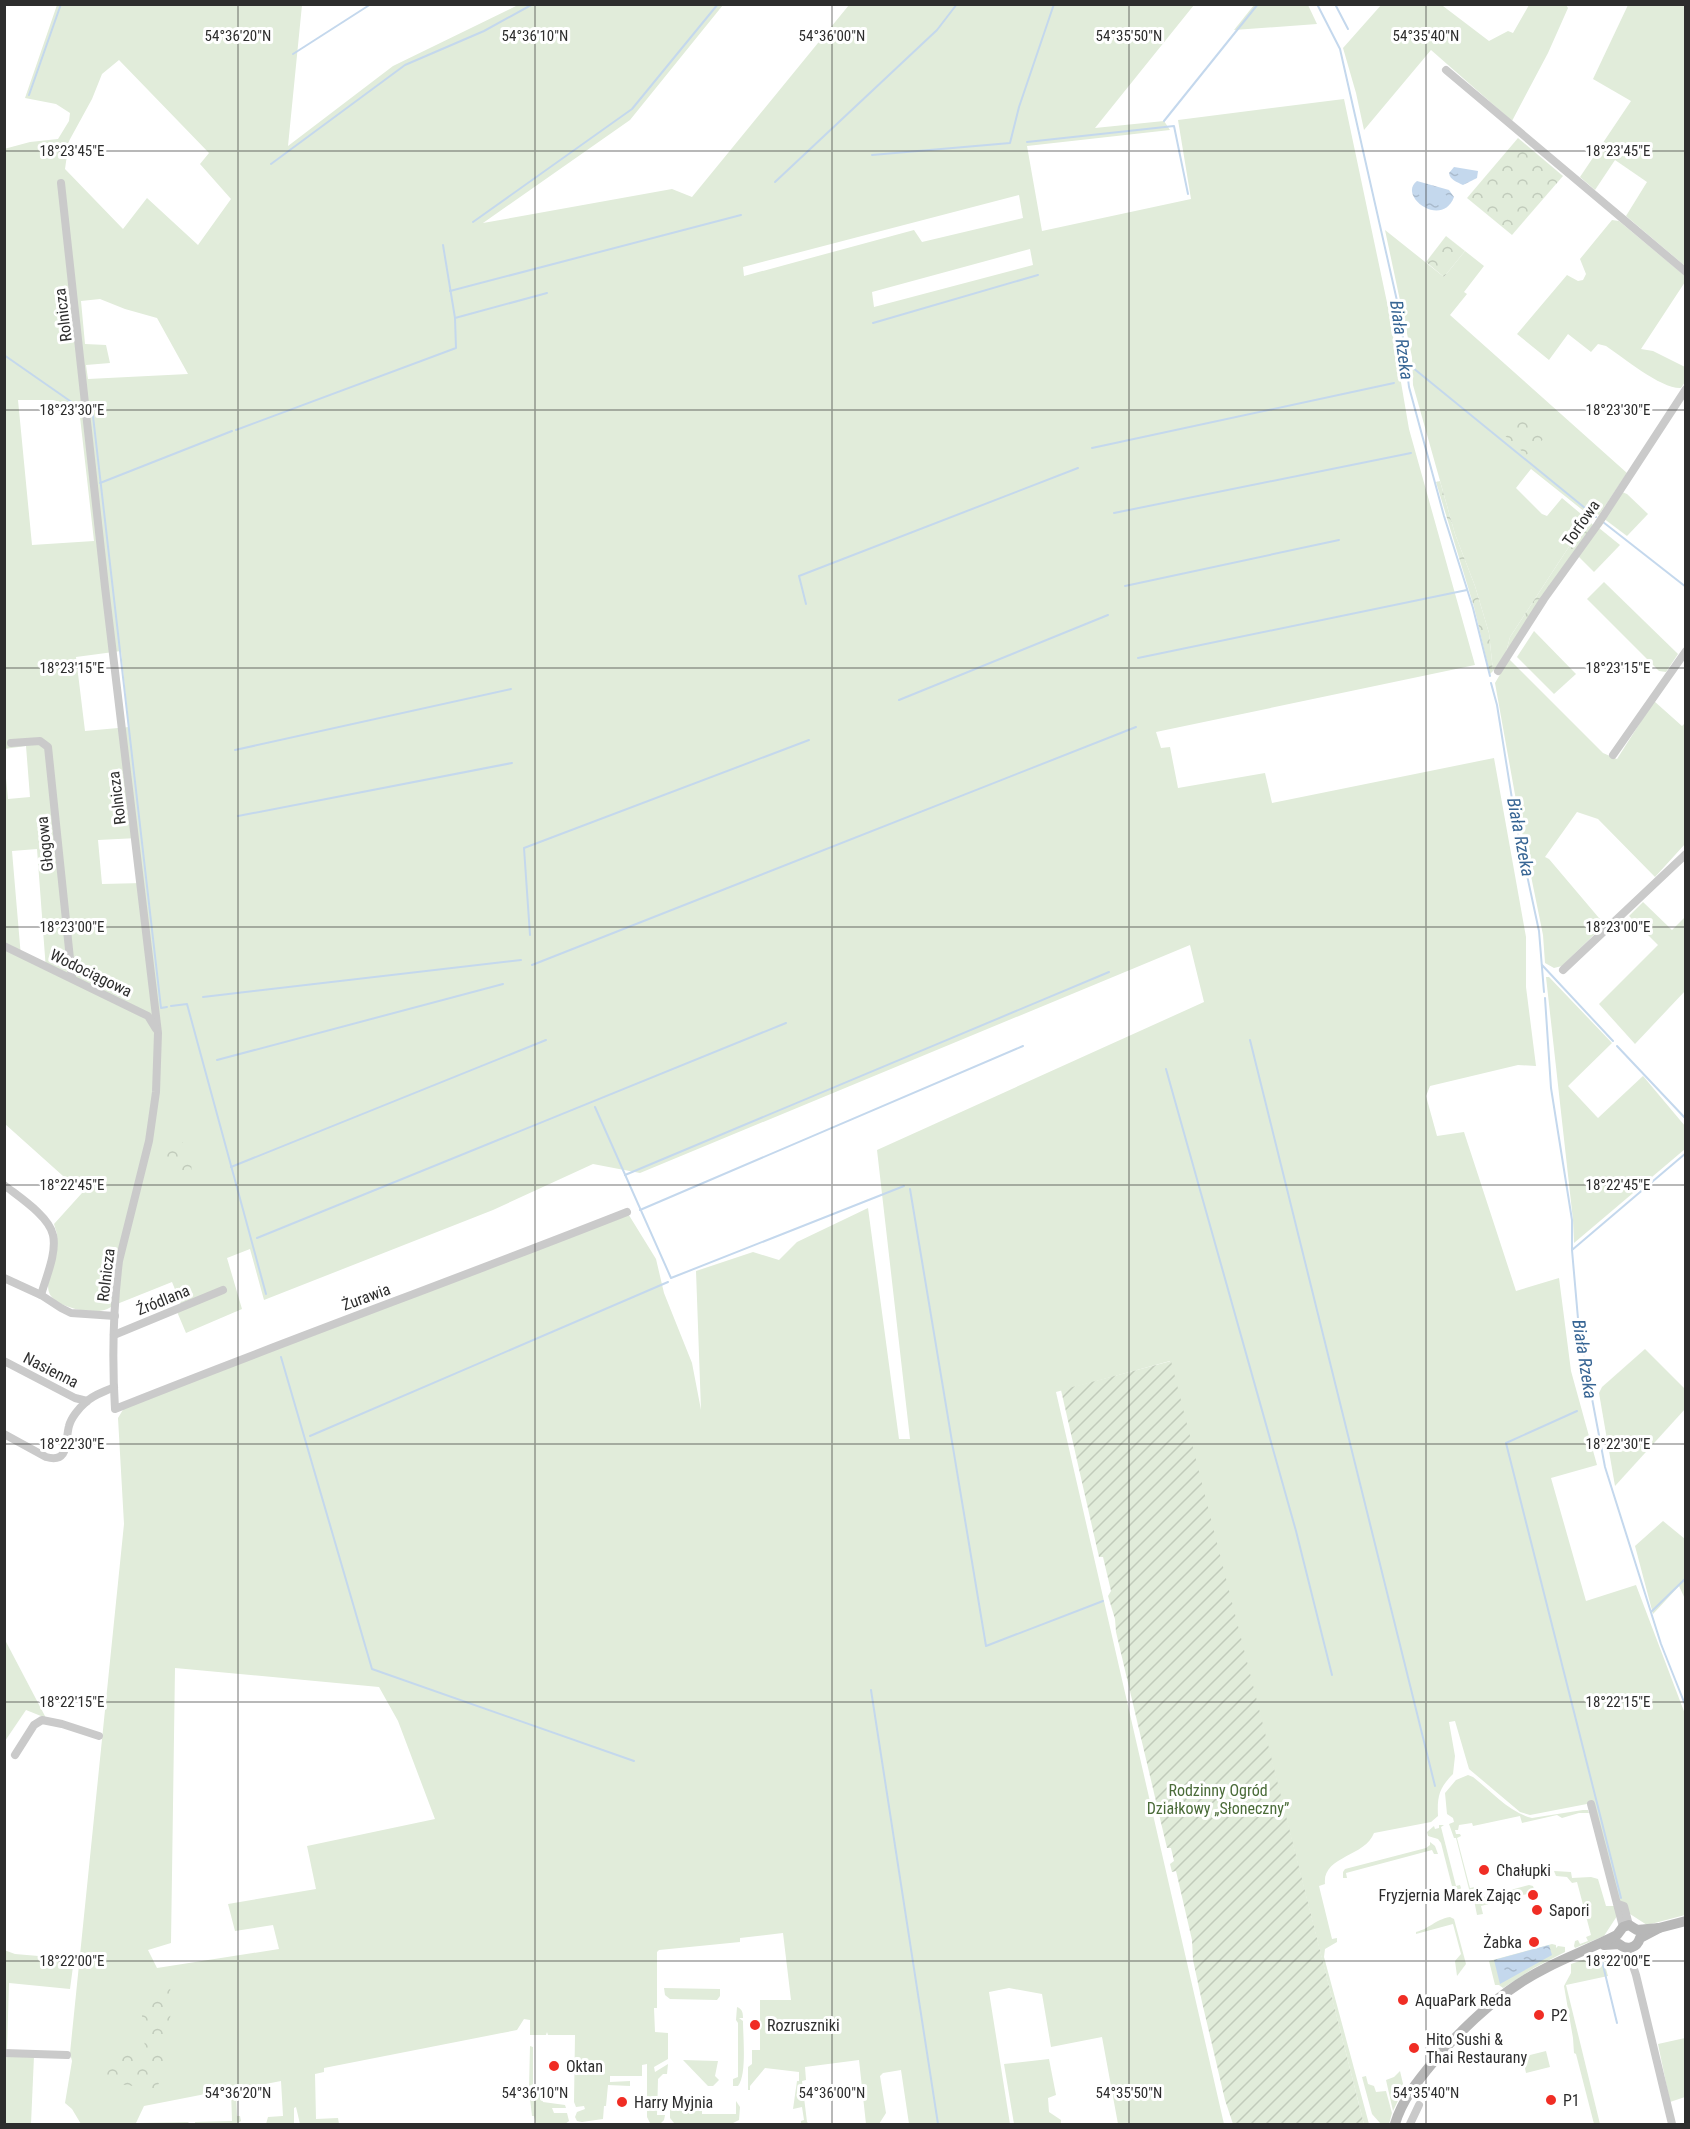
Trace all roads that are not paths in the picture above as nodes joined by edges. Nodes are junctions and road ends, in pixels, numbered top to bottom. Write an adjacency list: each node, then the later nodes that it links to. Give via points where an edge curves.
1 (1446, 70): 3 (street)
2 (61, 183): 13 (street, Rolnicza)
3 (1686, 272)
4 (1686, 389): 6 (street, Torfowa)
5 (1686, 651): 8 (street)
6 (1498, 672)
7 (11, 743): 12 (street, Głogowa, via 40,741 48,747)
8 (1613, 755)
9 (1686, 854): 11 (street)
10 (4, 946): 12 (street, Wodociągowa)
11 (1563, 970)
12 (72, 978): 13 (street, Wodociągowa, via 148,1016)
13 (158, 1033): 19 (street, Rolnicza, via 149,1141 118,1261)
14 (4, 1185): 18 (street, via 43,1217 53,1235)
15 (627, 1212): 24 (street, Żurawia)
16 (4, 1278): 18 (street)
17 (223, 1290): 20 (street, Źródlana)
18 (41, 1295): 19 (street, via 72,1313)
19 (115, 1316): 20 (street, Rolnicza)
20 (114, 1335): 22 (street, Rolnicza)
21 (4, 1361): 23 (street, Nasienna)
22 (114, 1387): 23 (street, Nasienna); 24 (street, Rolnicza)
23 (87, 1401): 25 (street, Nasienna, via 69,1424 65,1451 53,1459)
24 (115, 1409)
25 (4, 1434)
26 (99, 1736): 27 (street, via 42,1720 34,1725)
27 (15, 1755)
28 (1591, 1804): 30 (street)
29 (1686, 1921): 30 (main road)
30 (1628, 1937): 34 (main road, via 1574,1954 1526,1979 1483,2011 1417,2081); 36 (street)
31 (4, 2053): 32 (street)
32 (67, 2055)
33 (1419, 2105): 35 (street)
34 (1395, 2124)
35 (1410, 2124)
36 (1672, 2124)

